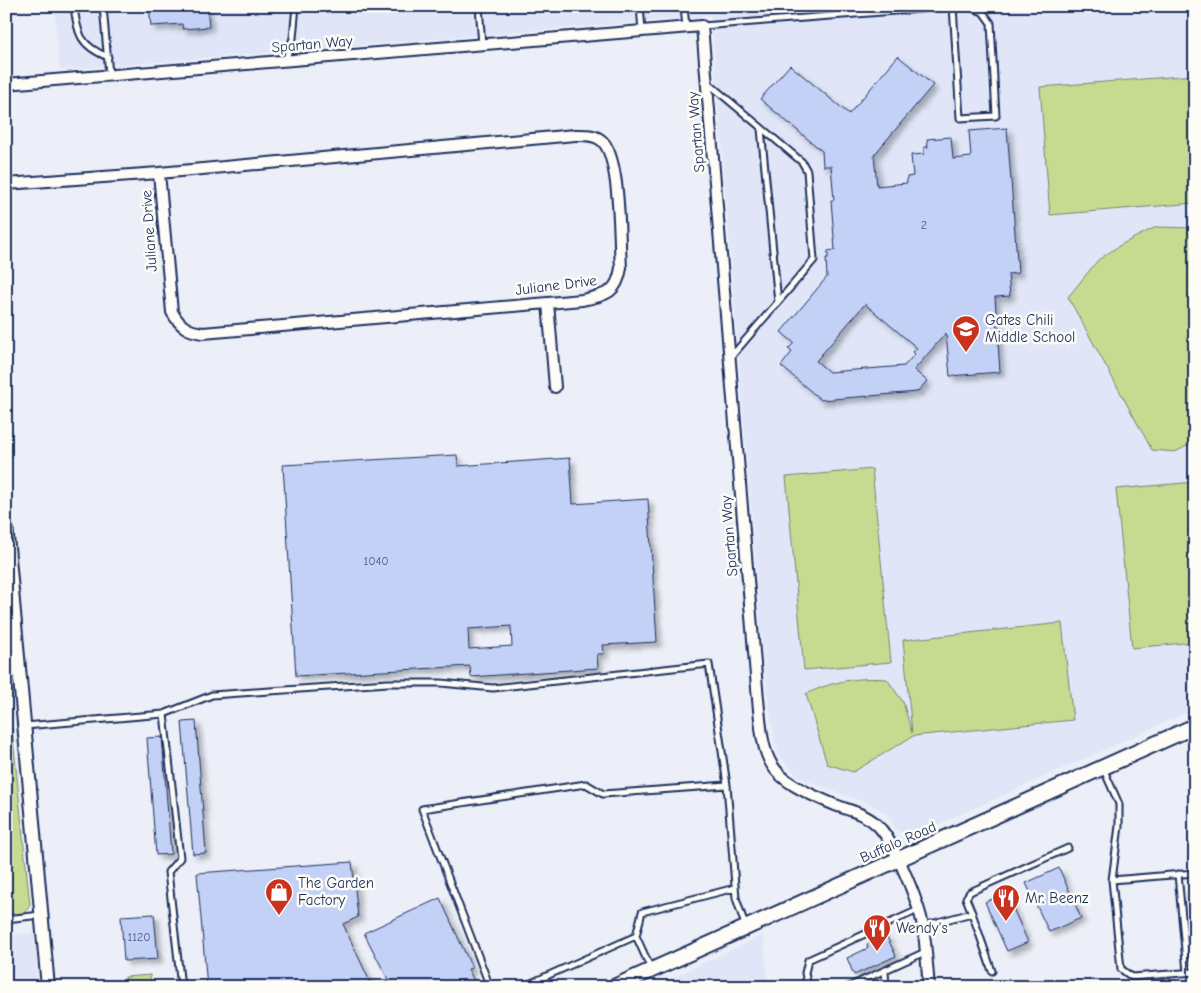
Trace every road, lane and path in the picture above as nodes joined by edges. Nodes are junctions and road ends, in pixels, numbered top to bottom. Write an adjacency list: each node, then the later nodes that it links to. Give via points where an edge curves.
1 (74, 6): 14 (lane, via 76,30 96,52)
2 (104, 6): 14 (lane)
3 (296, 6): 15 (lane, via 293,38)
4 (479, 6): 13 (lane)
5 (640, 6): 12 (lane)
6 (684, 6): 11 (lane)
7 (953, 6): 8 (lane); 9 (lane, via 960,118 996,116 991,22 983,12); 10 (lane)
8 (960, 6)
9 (968, 6)
10 (702, 26): 11 (street, Spartan Way); 17 (street, Spartan Way)
11 (686, 28): 12 (street, Spartan Way)
12 (642, 32): 13 (street, Spartan Way)
13 (482, 45): 15 (street, Spartan Way)
14 (108, 57): 16 (lane)
15 (285, 61): 16 (street, Spartan Way)
16 (109, 76): 18 (street, Spartan Way)
17 (707, 82): 19 (lane); 24 (street, Spartan Way)
18 (6, 84)
19 (762, 128): 22 (lane); 22 (lane, via 802,162 807,171 814,260)
20 (159, 173): 21 (street, Juliane Drive); 23 (street, Juliane Drive, via 172,312 179,324 190,331 203,334); 23 (street, Juliane Drive, via 591,135 601,140 610,152 615,170 619,279 605,295)
21 (6, 184)
22 (778, 302): 24 (lane)
23 (548, 303): 25 (street)
24 (730, 358): 33 (street, Spartan Way, via 765,750 776,772 790,784 876,824 884,832)
25 (555, 387)
26 (6, 525): 28 (street)
27 (164, 714): 28 (lane); 31 (lane, via 212,695 388,683 441,683 492,688 709,664); 52 (lane, via 180,858 168,872)
28 (24, 726): 40 (street)
29 (1195, 726): 30 (main road, Buffalo Road)
30 (1103, 768): 33 (main road, Buffalo Road); 36 (lane, via 1119,804)
31 (727, 784): 37 (lane); 53 (lane, via 603,794 586,784 422,809)
32 (1068, 848): 39 (lane, via 970,892 966,898)
33 (898, 860): 38 (street, Spartan Way); 43 (main road, Buffalo Road)
34 (1195, 873): 35 (lane)
35 (1178, 874): 36 (lane); 49 (lane)
36 (1112, 880): 49 (lane, via 1121,969 1132,977)
37 (736, 888): 43 (lane); 44 (lane, via 642,912)
38 (918, 910): 42 (street, Spartan Way); 56 (lane, via 808,960 805,973)
39 (972, 913): 42 (lane); 48 (lane)
40 (42, 915): 41 (lane); 51 (street)
41 (6, 919)
42 (923, 926): 45 (street, Spartan Way)
43 (746, 928): 46 (main road, Buffalo Road)
44 (636, 936): 46 (lane); 54 (lane)
45 (925, 952): 47 (lane); 59 (street, Spartan Way)
46 (652, 970): 55 (main road, Buffalo Road)
47 (885, 971): 57 (lane); 58 (lane)
48 (992, 971)
49 (1187, 972): 50 (lane)
50 (1195, 972)
51 (48, 987)
52 (181, 987)
53 (490, 987)
54 (522, 987)
55 (614, 987)
56 (808, 987)
57 (848, 987)
58 (886, 987)
59 (928, 987)

